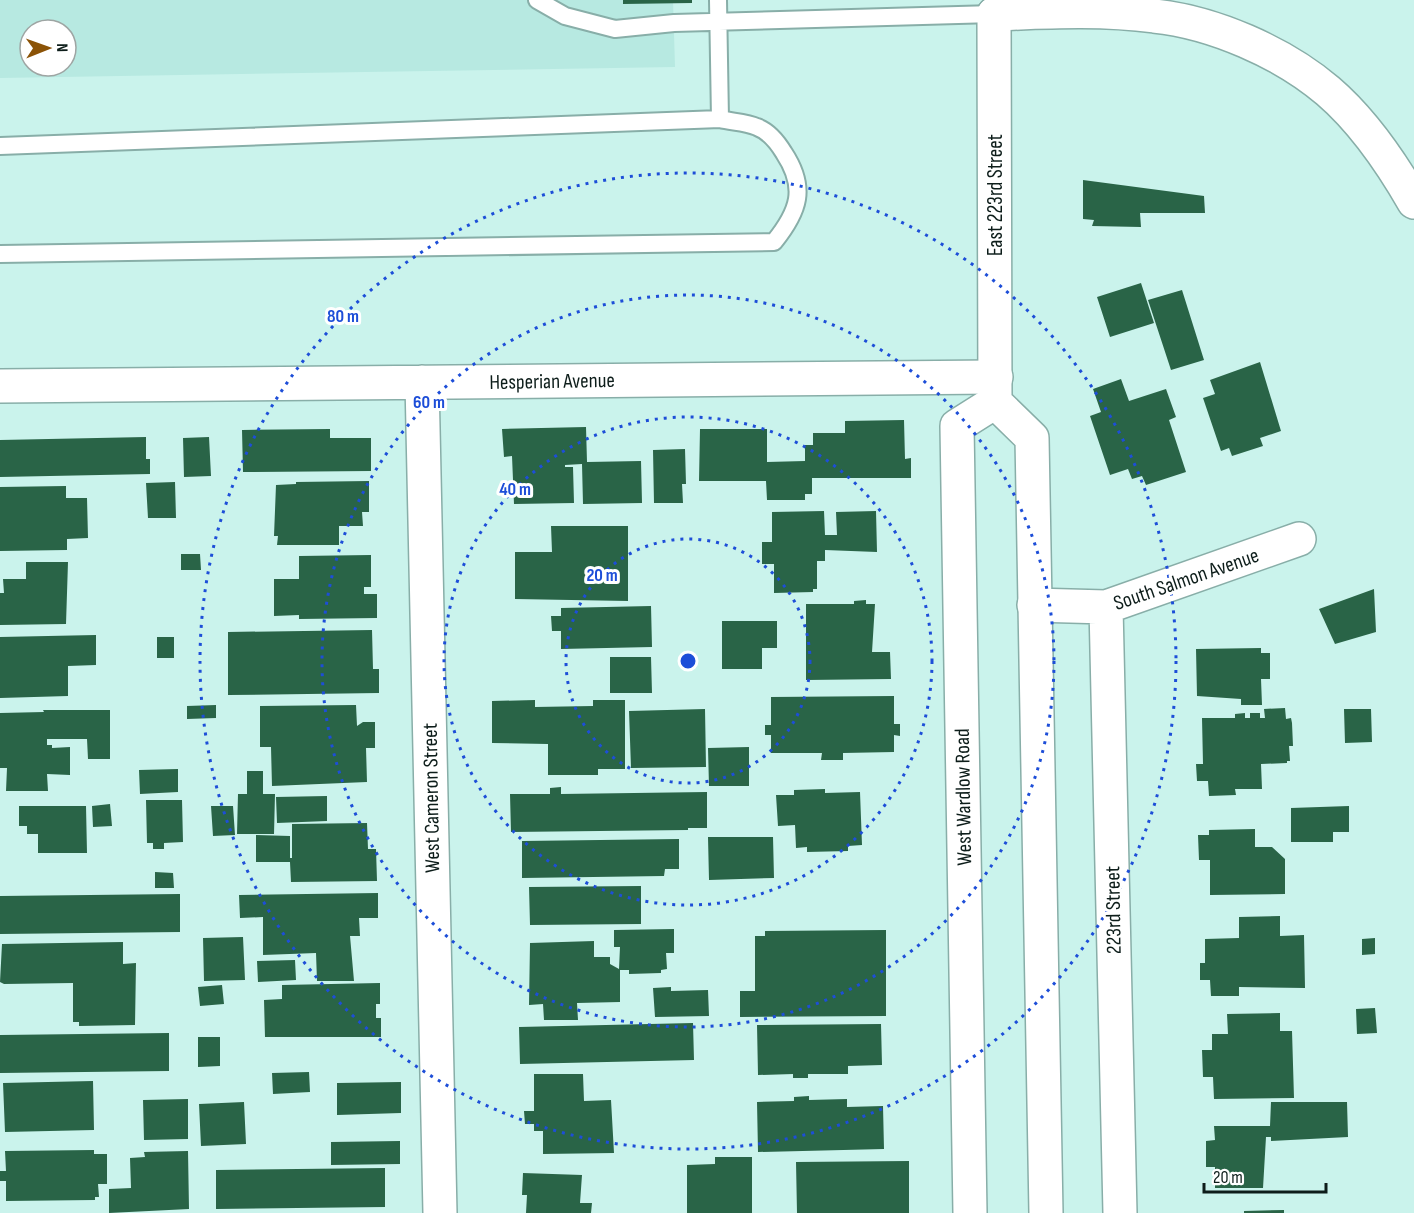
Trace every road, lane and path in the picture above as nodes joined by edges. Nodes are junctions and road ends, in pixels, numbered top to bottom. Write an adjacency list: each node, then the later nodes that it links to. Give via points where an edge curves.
1 (537, 0): 4 (lane, via 566,16 615,29)
2 (718, 0): 4 (lane)
3 (994, 14): 4 (lane); 7 (main road, via 1095,11 1156,16 1210,29 1254,46 1328,91 1368,133); 11 (main road, East 223rd Street)
4 (718, 21): 5 (lane)
5 (720, 119): 6 (lane); 8 (lane, via 758,127 779,144 795,170 798,196 789,222 774,242)
6 (0, 146)
7 (1414, 202)
8 (0, 254)
9 (422, 382): 10 (main road, Hesperian Avenue); 11 (main road, Hesperian Avenue); 15 (main road, West Cameron Street)
10 (0, 386)
11 (996, 390): 13 (main road, via 1032,438); 16 (main road, West Wardlow Road, via 957,426)
12 (1299, 539): 14 (main road, South Salmon Avenue)
13 (1034, 605): 14 (main road, South Salmon Avenue); 17 (main road)
14 (1106, 608): 18 (main road, 223rd Street)
15 (440, 1213)
16 (970, 1213)
17 (1046, 1213)
18 (1120, 1213)

